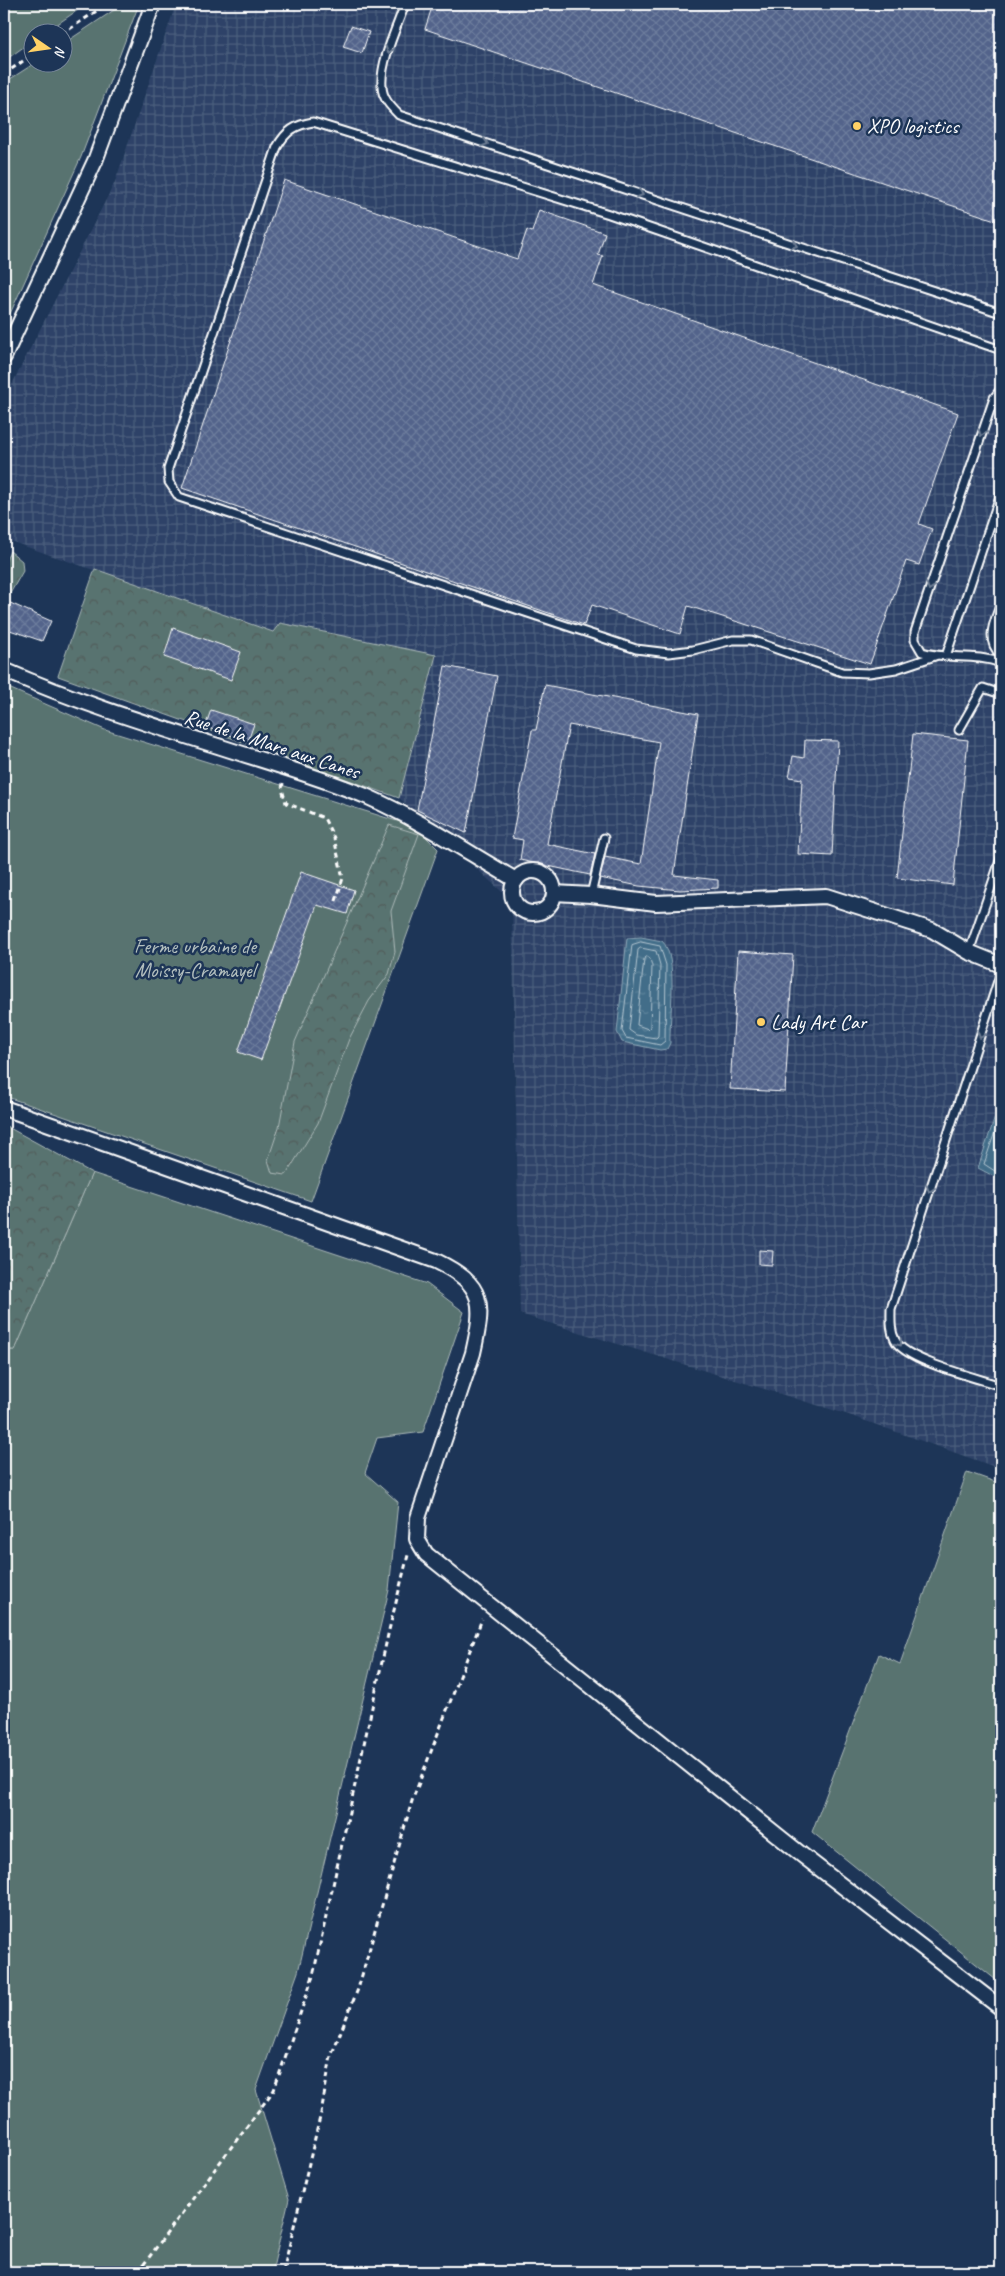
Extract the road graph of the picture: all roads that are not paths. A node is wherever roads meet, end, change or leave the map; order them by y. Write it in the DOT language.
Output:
graph roads {
  1 [pos="153,4"];
  2 [pos="405,4"];
  3 [pos="1001,313"];
  4 [pos="1001,350"];
  5 [pos="4,357"];
  6 [pos="1001,389"];
  7 [pos="1001,493"];
  8 [pos="1001,603"];
  9 [pos="1001,655"];
  10 [pos="935,656"];
  11 [pos="946,656"];
  12 [pos="1001,663"];
  13 [pos="4,670"];
  14 [pos="1001,694"];
  15 [pos="959,730"];
  16 [pos="604,838"];
  17 [pos="1001,858"];
  18 [pos="516,880"];
  19 [pos="554,893"];
  20 [pos="591,895"];
  21 [pos="969,952"];
  22 [pos="1001,965"];
  23 [pos="1001,972"];
  24 [pos="4,1108"];
  25 [pos="1001,1386"];
  26 [pos="1001,2008"];
  1 -- 5 [label="street"];
  2 -- 3 [label="lane, one-way"];
  4 -- 10 [label="lane"];
  6 -- 10 [label="lane, one-way"];
  7 -- 11 [label="lane"];
  8 -- 9 [label="lane"];
  10 -- 11 [label="lane"];
  11 -- 12 [label="lane"];
  13 -- 18 [label="street, Rue de la Mare aux Canes"];
  14 -- 15 [label="lane"];
  16 -- 20 [label="lane"];
  17 -- 21 [label="lane"];
  18 -- 19 [label="street"];
  18 -- 19 [label="street"];
  19 -- 20 [label="street"];
  20 -- 21 [label="street"];
  21 -- 22 [label="street"];
  23 -- 25 [label="lane, one-way"];
  24 -- 26 [label="street"];
}
